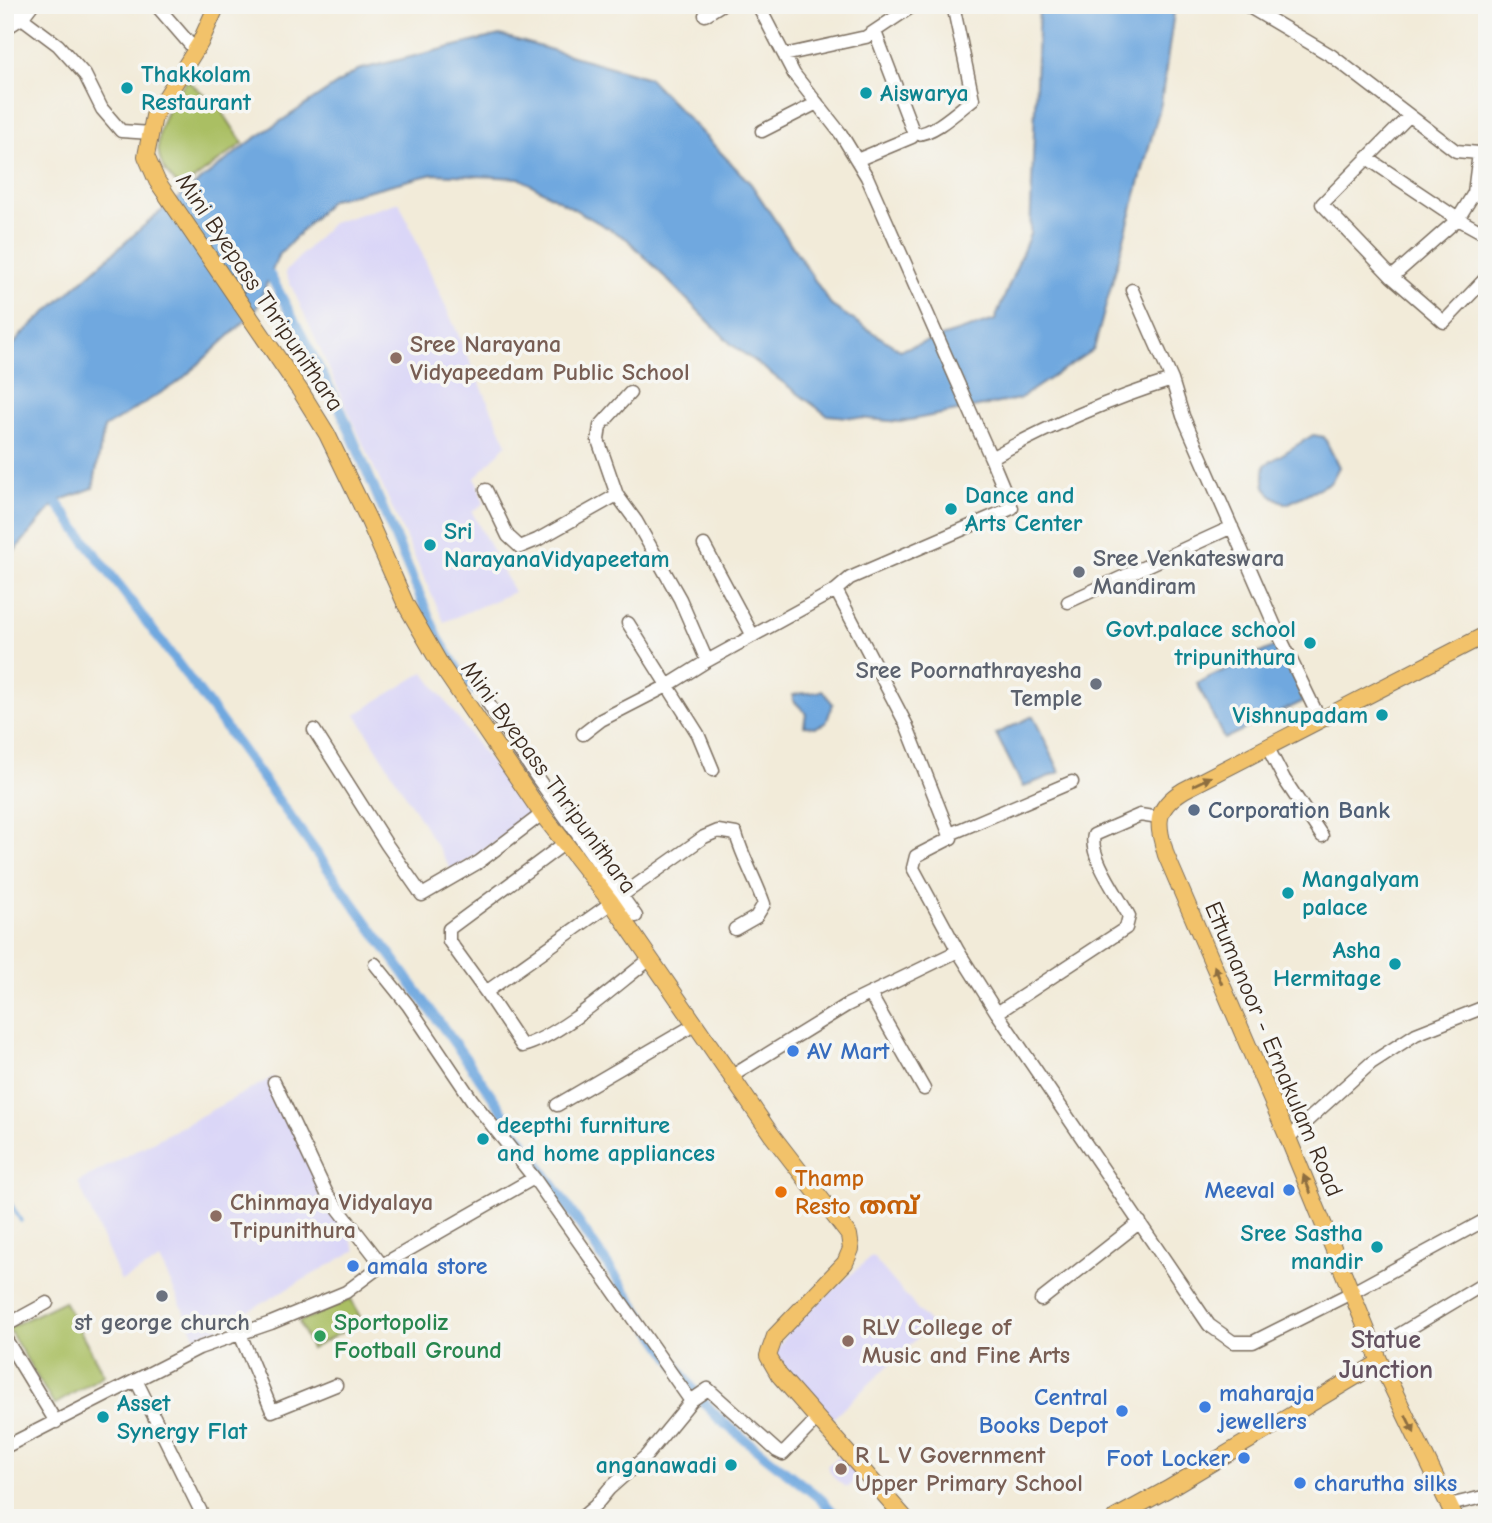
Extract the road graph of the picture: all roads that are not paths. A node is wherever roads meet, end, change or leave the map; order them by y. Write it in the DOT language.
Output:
graph roads {
  1 [pos="10,5"];
  2 [pos="32,5"];
  3 [pos="156,5"];
  4 [pos="217,5"];
  5 [pos="721,5"];
  6 [pos="758,5"];
  7 [pos="914,5"];
  8 [pos="953,5"];
  9 [pos="1246,5"];
  10 [pos="1480,5"];
  11 [pos="1262,9"];
  12 [pos="1487,13"];
  13 [pos="705,15"];
  14 [pos="22,18"];
  15 [pos="5,29"];
  16 [pos="875,32"];
  17 [pos="195,50"];
  18 [pos="784,55"];
  19 [pos="817,103"];
  20 [pos="1409,116"];
  21 [pos="762,131"];
  22 [pos="151,133"];
  23 [pos="914,134"];
  24 [pos="1483,152"];
  25 [pos="1367,158"];
  26 [pos="857,160"];
  27 [pos="1458,219"];
  28 [pos="1487,235"];
  29 [pos="1487,276"];
  30 [pos="1392,277"];
  31 [pos="1132,290"];
  32 [pos="1172,380"];
  33 [pos="630,393"];
  34 [pos="991,458"];
  35 [pos="486,489"];
  36 [pos="617,495"];
  37 [pos="1232,527"];
  38 [pos="704,545"];
  39 [pos="836,590"];
  40 [pos="1068,602"];
  41 [pos="628,623"];
  42 [pos="1487,634"];
  43 [pos="753,636"];
  44 [pos="707,661"];
  45 [pos="667,686"];
  46 [pos="488,703"];
  47 [pos="1320,720"];
  48 [pos="314,730"];
  49 [pos="583,734"];
  50 [pos="1268,748"];
  51 [pos="713,771"];
  52 [pos="1072,782"];
  53 [pos="542,814"];
  54 [pos="1159,818"];
  55 [pos="950,834"];
  56 [pos="565,835"];
  57 [pos="1322,836"];
  58 [pos="616,899"];
  59 [pos="636,916"];
  60 [pos="735,929"];
  61 [pos="958,951"];
  62 [pos="649,960"];
  63 [pos="375,964"];
  64 [pos="486,992"];
  65 [pos="870,994"];
  66 [pos="1487,1006"];
  67 [pos="998,1013"];
  68 [pos="696,1024"];
  69 [pos="732,1076"];
  70 [pos="274,1082"];
  71 [pos="924,1089"];
  72 [pos="557,1105"];
  73 [pos="1288,1138"];
  74 [pos="534,1178"];
  75 [pos="1487,1219"];
  76 [pos="1140,1222"];
  77 [pos="382,1265"];
  78 [pos="1487,1282"];
  79 [pos="1351,1293"];
  80 [pos="1041,1300"];
  81 [pos="47,1303"];
  82 [pos="5,1326"];
  83 [pos="240,1334"];
  84 [pos="5,1338"];
  85 [pos="1377,1356"];
  86 [pos="136,1380"];
  87 [pos="336,1385"];
  88 [pos="696,1398"];
  89 [pos="817,1419"];
  90 [pos="56,1422"];
  91 [pos="7,1443"];
  92 [pos="1487,1496"];
  93 [pos="1452,1511"];
  94 [pos="204,1518"];
  95 [pos="582,1518"];
  96 [pos="905,1518"];
  97 [pos="1115,1518"];
  1 -- 14 [label="street"];
  2 -- 14 [label="street"];
  3 -- 17 [label="street"];
  4 -- 17 [label="main road, Mini Byepass Thripunithara"];
  5 -- 13 [label="street"];
  6 -- 18 [label="street"];
  7 -- 16 [label="street"];
  8 -- 23 [label="street"];
  9 -- 11 [label="street"];
  10 -- 12 [label="street"];
  11 -- 20 [label="street"];
  14 -- 15 [label="street"];
  14 -- 22 [label="street"];
  16 -- 18 [label="street"];
  16 -- 23 [label="street"];
  17 -- 22 [label="main road, Mini Byepass Thripunithara"];
  18 -- 19 [label="street"];
  19 -- 21 [label="street"];
  19 -- 26 [label="street"];
  20 -- 24 [label="street"];
  20 -- 25 [label="street"];
  22 -- 53 [label="main road, Mini Byepass Thripunithara"];
  23 -- 26 [label="street"];
  24 -- 27 [label="street"];
  25 -- 27 [label="street"];
  25 -- 30 [label="street"];
  26 -- 34 [label="street"];
  27 -- 28 [label="street"];
  27 -- 30 [label="street"];
  29 -- 30 [label="street"];
  31 -- 32 [label="street"];
  32 -- 34 [label="street"];
  32 -- 37 [label="street"];
  33 -- 36 [label="street"];
  34 -- 39 [label="street"];
  35 -- 36 [label="street"];
  36 -- 44 [label="street"];
  37 -- 40 [label="street"];
  37 -- 47 [label="street"];
  38 -- 43 [label="street"];
  39 -- 43 [label="street"];
  39 -- 55 [label="street"];
  41 -- 45 [label="street"];
  42 -- 47 [label="main road"];
  43 -- 44 [label="street"];
  44 -- 45 [label="street"];
  45 -- 49 [label="street"];
  45 -- 51 [label="street"];
  46 -- 56 [label="street"];
  47 -- 50 [label="main road"];
  48 -- 53 [label="street"];
  54 -- 50 [label="main road, one-way"];
  50 -- 57 [label="street"];
  52 -- 55 [label="street"];
  53 -- 56 [label="main road, Mini Byepass Thripunithara"];
  54 -- 67 [label="street"];
  73 -- 54 [label="main road, Ettumanoor - Ernakulam Road, one-way"];
  55 -- 61 [label="street"];
  56 -- 58 [label="main road, Mini Byepass Thripunithara"];
  56 -- 64 [label="street"];
  58 -- 59 [label="street"];
  58 -- 60 [label="street"];
  58 -- 62 [label="main road, Mini Byepass Thripunithara"];
  58 -- 64 [label="street"];
  61 -- 65 [label="street"];
  61 -- 67 [label="street"];
  62 -- 64 [label="street"];
  62 -- 68 [label="main road, Mini Byepass Thripunithara"];
  63 -- 74 [label="street"];
  65 -- 69 [label="street"];
  65 -- 71 [label="street"];
  66 -- 73 [label="street"];
  67 -- 76 [label="street"];
  68 -- 69 [label="main road, Mini Byepass Thripunithara"];
  68 -- 72 [label="street"];
  69 -- 89 [label="main road, Mini Byepass Thripunithara"];
  70 -- 77 [label="street"];
  79 -- 73 [label="main road, Ettumanoor - Ernakulam Road, one-way"];
  74 -- 77 [label="street"];
  74 -- 88 [label="street"];
  75 -- 79 [label="street"];
  76 -- 79 [label="street"];
  76 -- 80 [label="street"];
  77 -- 83 [label="street"];
  78 -- 85 [label="street"];
  79 -- 85 [label="main road, Ettumanoor - Ernakulam Road"];
  81 -- 82 [label="street"];
  83 -- 86 [label="street"];
  83 -- 87 [label="street"];
  84 -- 90 [label="street"];
  85 -- 93 [label="main road, Ettumanoor - Ernakulam Road, one-way"];
  85 -- 97 [label="main road"];
  86 -- 90 [label="street"];
  86 -- 94 [label="street"];
  88 -- 89 [label="street"];
  88 -- 95 [label="street"];
  89 -- 96 [label="main road, Mini Byepass Thripunithara"];
  90 -- 91 [label="street"];
  92 -- 93 [label="street"];
}
